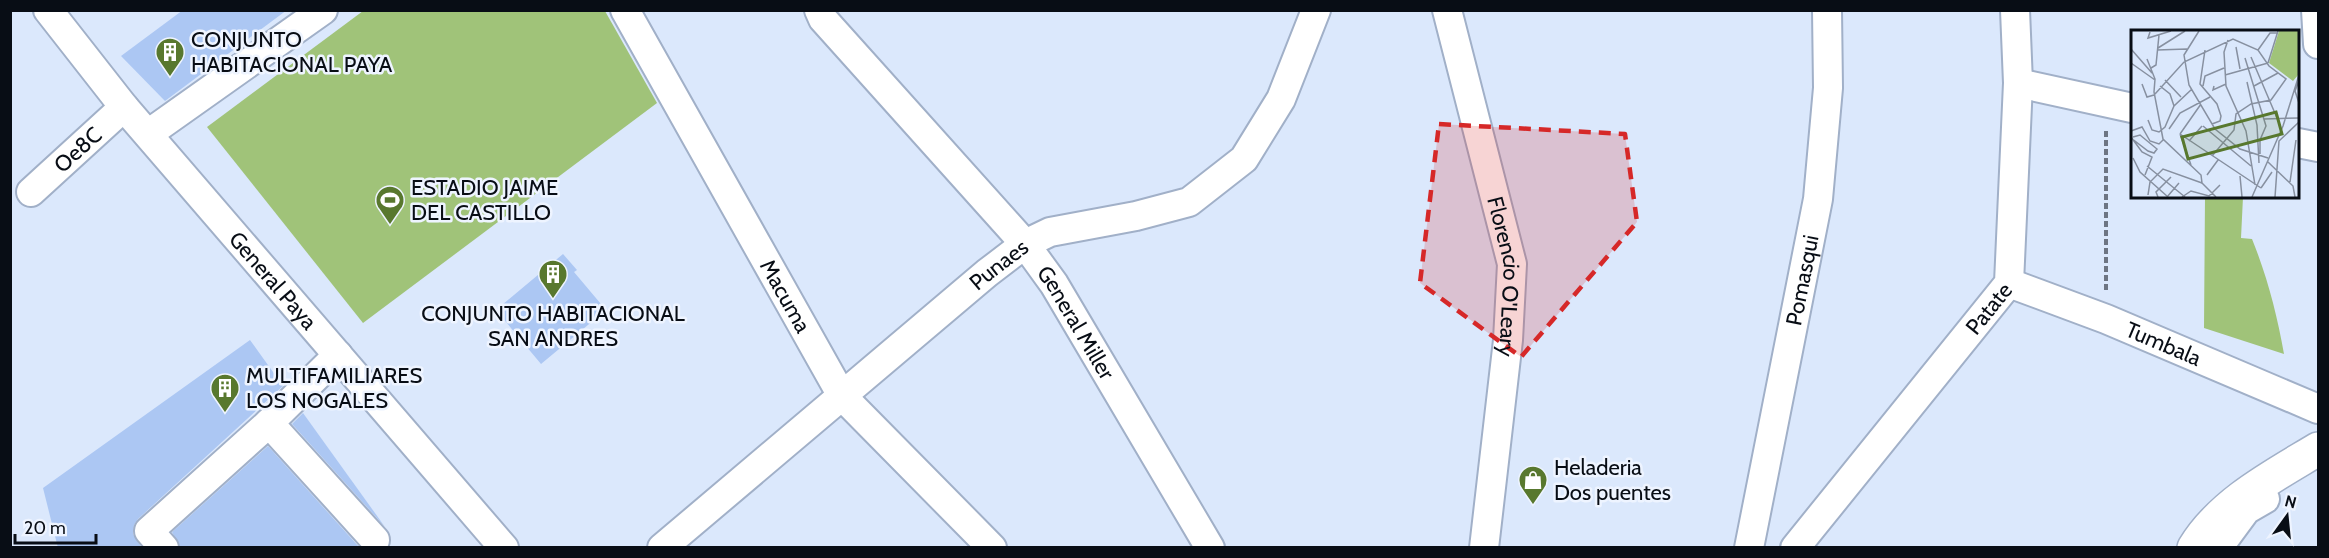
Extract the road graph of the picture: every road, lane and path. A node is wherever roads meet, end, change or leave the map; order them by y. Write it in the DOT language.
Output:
graph roads {
  1 [pos="48,10"];
  2 [pos="323,10"];
  3 [pos="625,10"];
  4 [pos="819,10"];
  5 [pos="1316,10"];
  6 [pos="1447,10"];
  7 [pos="1827,10"];
  8 [pos="2015,10"];
  9 [pos="2316,10"];
  10 [pos="2319,44"];
  11 [pos="2018,83"];
  12 [pos="2119,105"];
  13 [pos="124,107"];
  14 [pos="148,134"];
  15 [pos="2299,143"];
  16 [pos="2319,147"];
  17 [pos="31,192"];
  18 [pos="1025,244"];
  19 [pos="2009,283"];
  20 [pos="2106,319"];
  21 [pos="338,355"];
  22 [pos="842,396"];
  23 [pos="2319,409"];
  24 [pos="269,423"];
  25 [pos="2319,449"];
  26 [pos="2319,467"];
  27 [pos="375,540"];
  28 [pos="164,548"];
  29 [pos="504,548"];
  30 [pos="662,548"];
  31 [pos="992,548"];
  32 [pos="1210,548"];
  33 [pos="1484,548"];
  34 [pos="1749,548"];
  35 [pos="1795,548"];
  36 [pos="2194,548"];
  37 [pos="2218,548"];
  1 -- 13 [label="street, General Paya"];
  2 -- 14 [label="street"];
  3 -- 22 [label="street, Macuma"];
  4 -- 18 [label="street, General Miller"];
  5 -- 18 [label="street, Punaes"];
  6 -- 33 [label="street, Florencio O'Leary"];
  7 -- 34 [label="street, Pomasqui"];
  8 -- 11 [label="street, Patate"];
  9 -- 10 [label="street"];
  11 -- 12 [label="street"];
  11 -- 19 [label="street, Patate"];
  12 -- 20 [label="path"];
  13 -- 14 [label="street, General Paya"];
  13 -- 17 [label="street, Oe8C"];
  14 -- 21 [label="street, General Paya"];
  15 -- 16 [label="street"];
  18 -- 22 [label="street, Punaes"];
  18 -- 32 [label="street, General Miller"];
  19 -- 20 [label="street, Tumbala"];
  19 -- 35 [label="street, Patate"];
  20 -- 23 [label="street, Tumbala"];
  21 -- 24 [label="street"];
  21 -- 29 [label="street, General Paya"];
  22 -- 30 [label="street, Punaes"];
  22 -- 31 [label="street, Macuma"];
  24 -- 27 [label="street"];
  24 -- 28 [label="street"];
  25 -- 36 [label="main road"];
  26 -- 37 [label="street"];
}
